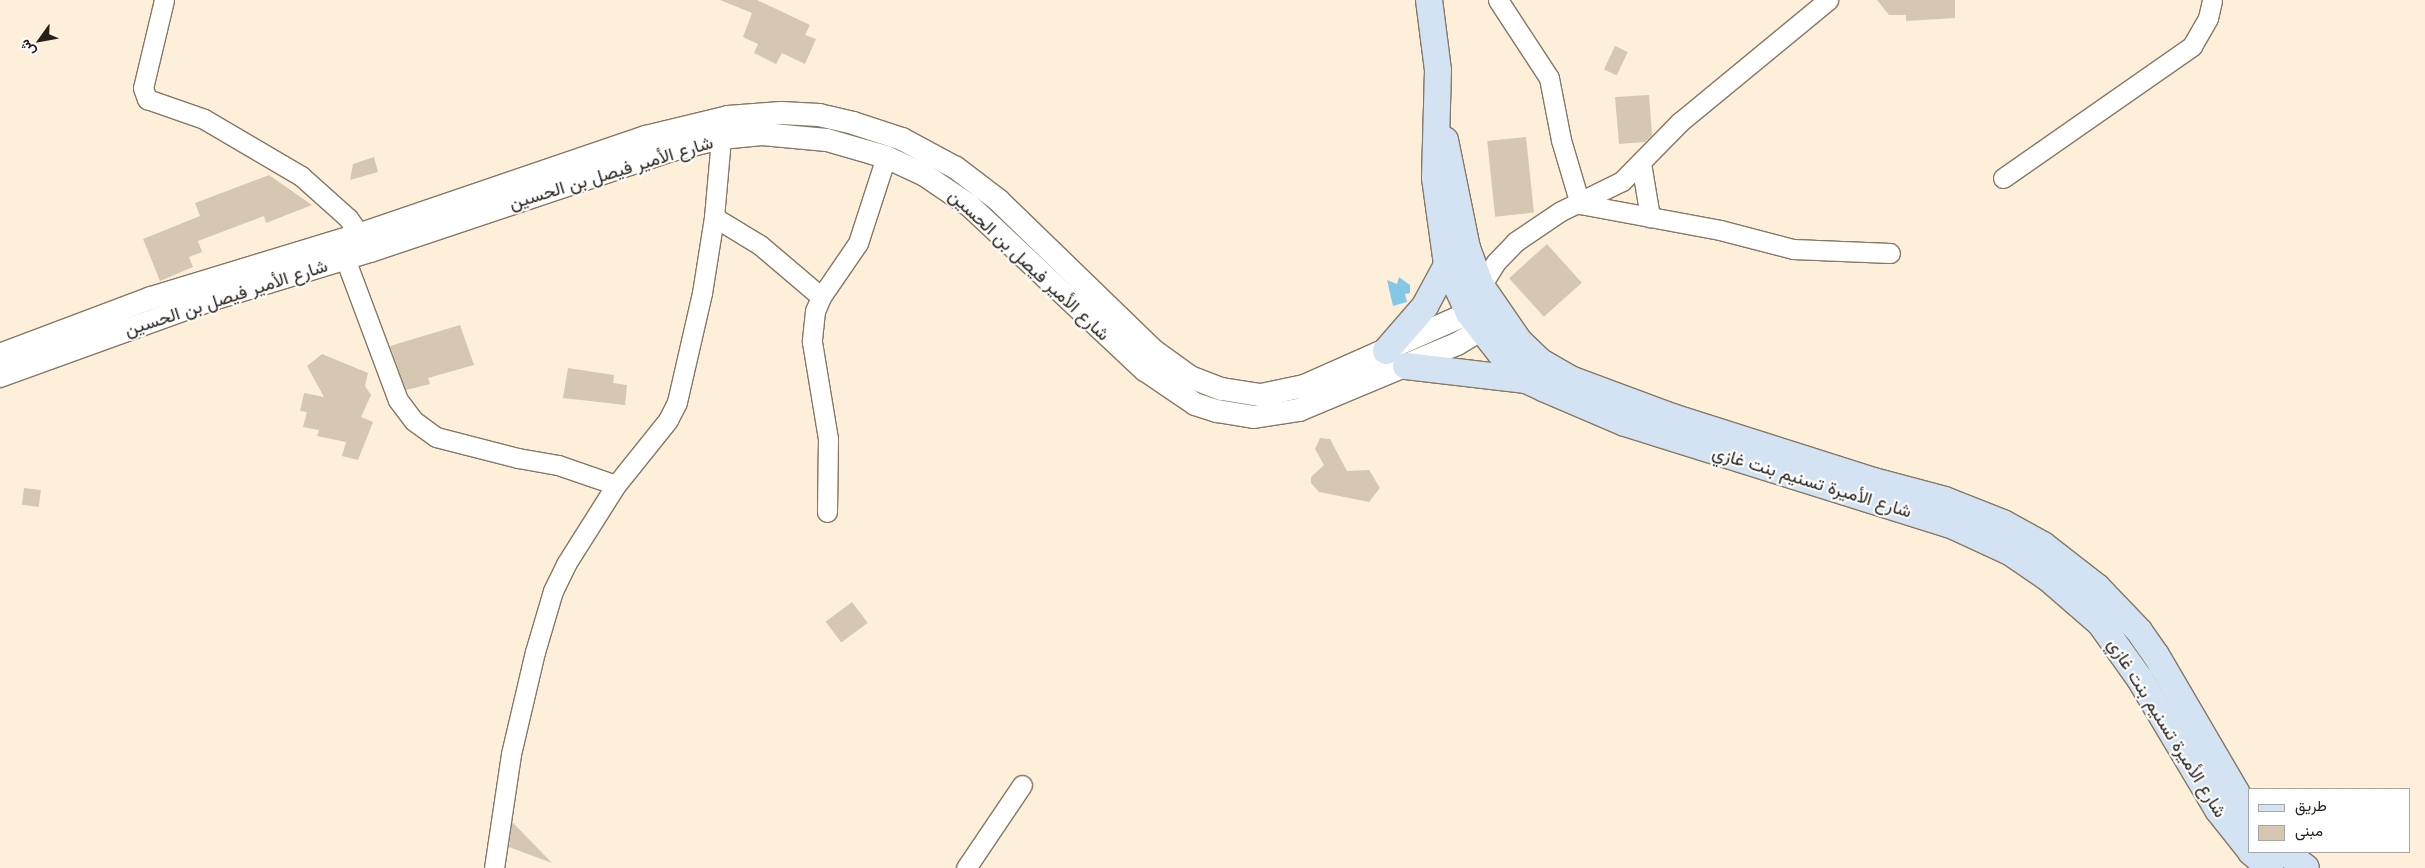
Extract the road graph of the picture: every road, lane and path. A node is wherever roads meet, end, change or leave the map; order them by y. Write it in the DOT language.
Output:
graph roads {
  1 [pos="164,0"];
  2 [pos="1429,0"];
  3 [pos="1498,0"];
  4 [pos="1828,0"];
  5 [pos="2212,0"];
  6 [pos="1439,114"];
  7 [pos="721,138"];
  8 [pos="886,157"];
  9 [pos="1641,163"];
  10 [pos="2002,178"];
  11 [pos="1580,204"];
  12 [pos="714,217"];
  13 [pos="1650,217"];
  14 [pos="366,243"];
  15 [pos="341,250"];
  16 [pos="1890,252"];
  17 [pos="1447,265"];
  18 [pos="1480,286"];
  19 [pos="821,297"];
  20 [pos="1485,320"];
  21 [pos="0,355"];
  22 [pos="1396,359"];
  23 [pos="0,376"];
  24 [pos="1526,380"];
  25 [pos="616,485"];
  26 [pos="827,512"];
  27 [pos="1022,785"];
  28 [pos="2248,812"];
  29 [pos="2248,848"];
  30 [pos="2252,853"];
  31 [pos="2286,853"];
  32 [pos="494,868"];
  33 [pos="966,868"];
  34 [pos="2270,868"];
  35 [pos="2306,868"];
  1 -- 14 [label="street"];
  2 -- 6 [label="main road, شارع الأميرة تسنيم بنت غازي"];
  3 -- 11 [label="street"];
  4 -- 9 [label="street"];
  5 -- 10 [label="street"];
  6 -- 17 [label="main road, شارع الأميرة تسنيم بنت غازي"];
  6 -- 18 [label="main road, شارع الأميرة تسنيم بنت غازي"];
  7 -- 8 [label="street, شارع الأمير فيصل بن الحسين"];
  7 -- 12 [label="street"];
  7 -- 14 [label="street, شارع الأمير فيصل بن الحسين"];
  8 -- 19 [label="street"];
  8 -- 22 [label="street, شارع الأمير فيصل بن الحسين"];
  9 -- 11 [label="street"];
  9 -- 13 [label="street"];
  11 -- 13 [label="street"];
  11 -- 18 [label="street"];
  12 -- 19 [label="street"];
  12 -- 25 [label="street"];
  13 -- 16 [label="street"];
  14 -- 15 [label="street, شارع الأمير فيصل بن الحسين"];
  14 -- 22 [label="street, شارع الأمير فيصل بن الحسين"];
  15 -- 21 [label="street, شارع الأمير فيصل بن الحسين"];
  15 -- 23 [label="street, شارع الأمير فيصل بن الحسين"];
  15 -- 25 [label="street"];
  17 -- 20 [label="main road, شارع الأميرة تسنيم بنت غازي"];
  17 -- 22 [label="main road"];
  18 -- 20 [label="main road, شارع الأميرة تسنيم بنت غازي"];
  19 -- 26 [label="street"];
  20 -- 22 [label="street, شارع الأمير فيصل بن الحسين"];
  20 -- 24 [label="main road, شارع الأميرة تسنيم بنت غازي"];
  20 -- 28 [label="main road, شارع الأميرة تسنيم بنت غازي"];
  22 -- 24 [label="main road"];
  24 -- 29 [label="main road, شارع الأميرة تسنيم بنت غازي"];
  25 -- 32 [label="street"];
  27 -- 33 [label="street"];
  30 -- 34 [label="main road, شارع الأميرة تسنيم بنت غازي"];
  31 -- 35 [label="main road"];
}
